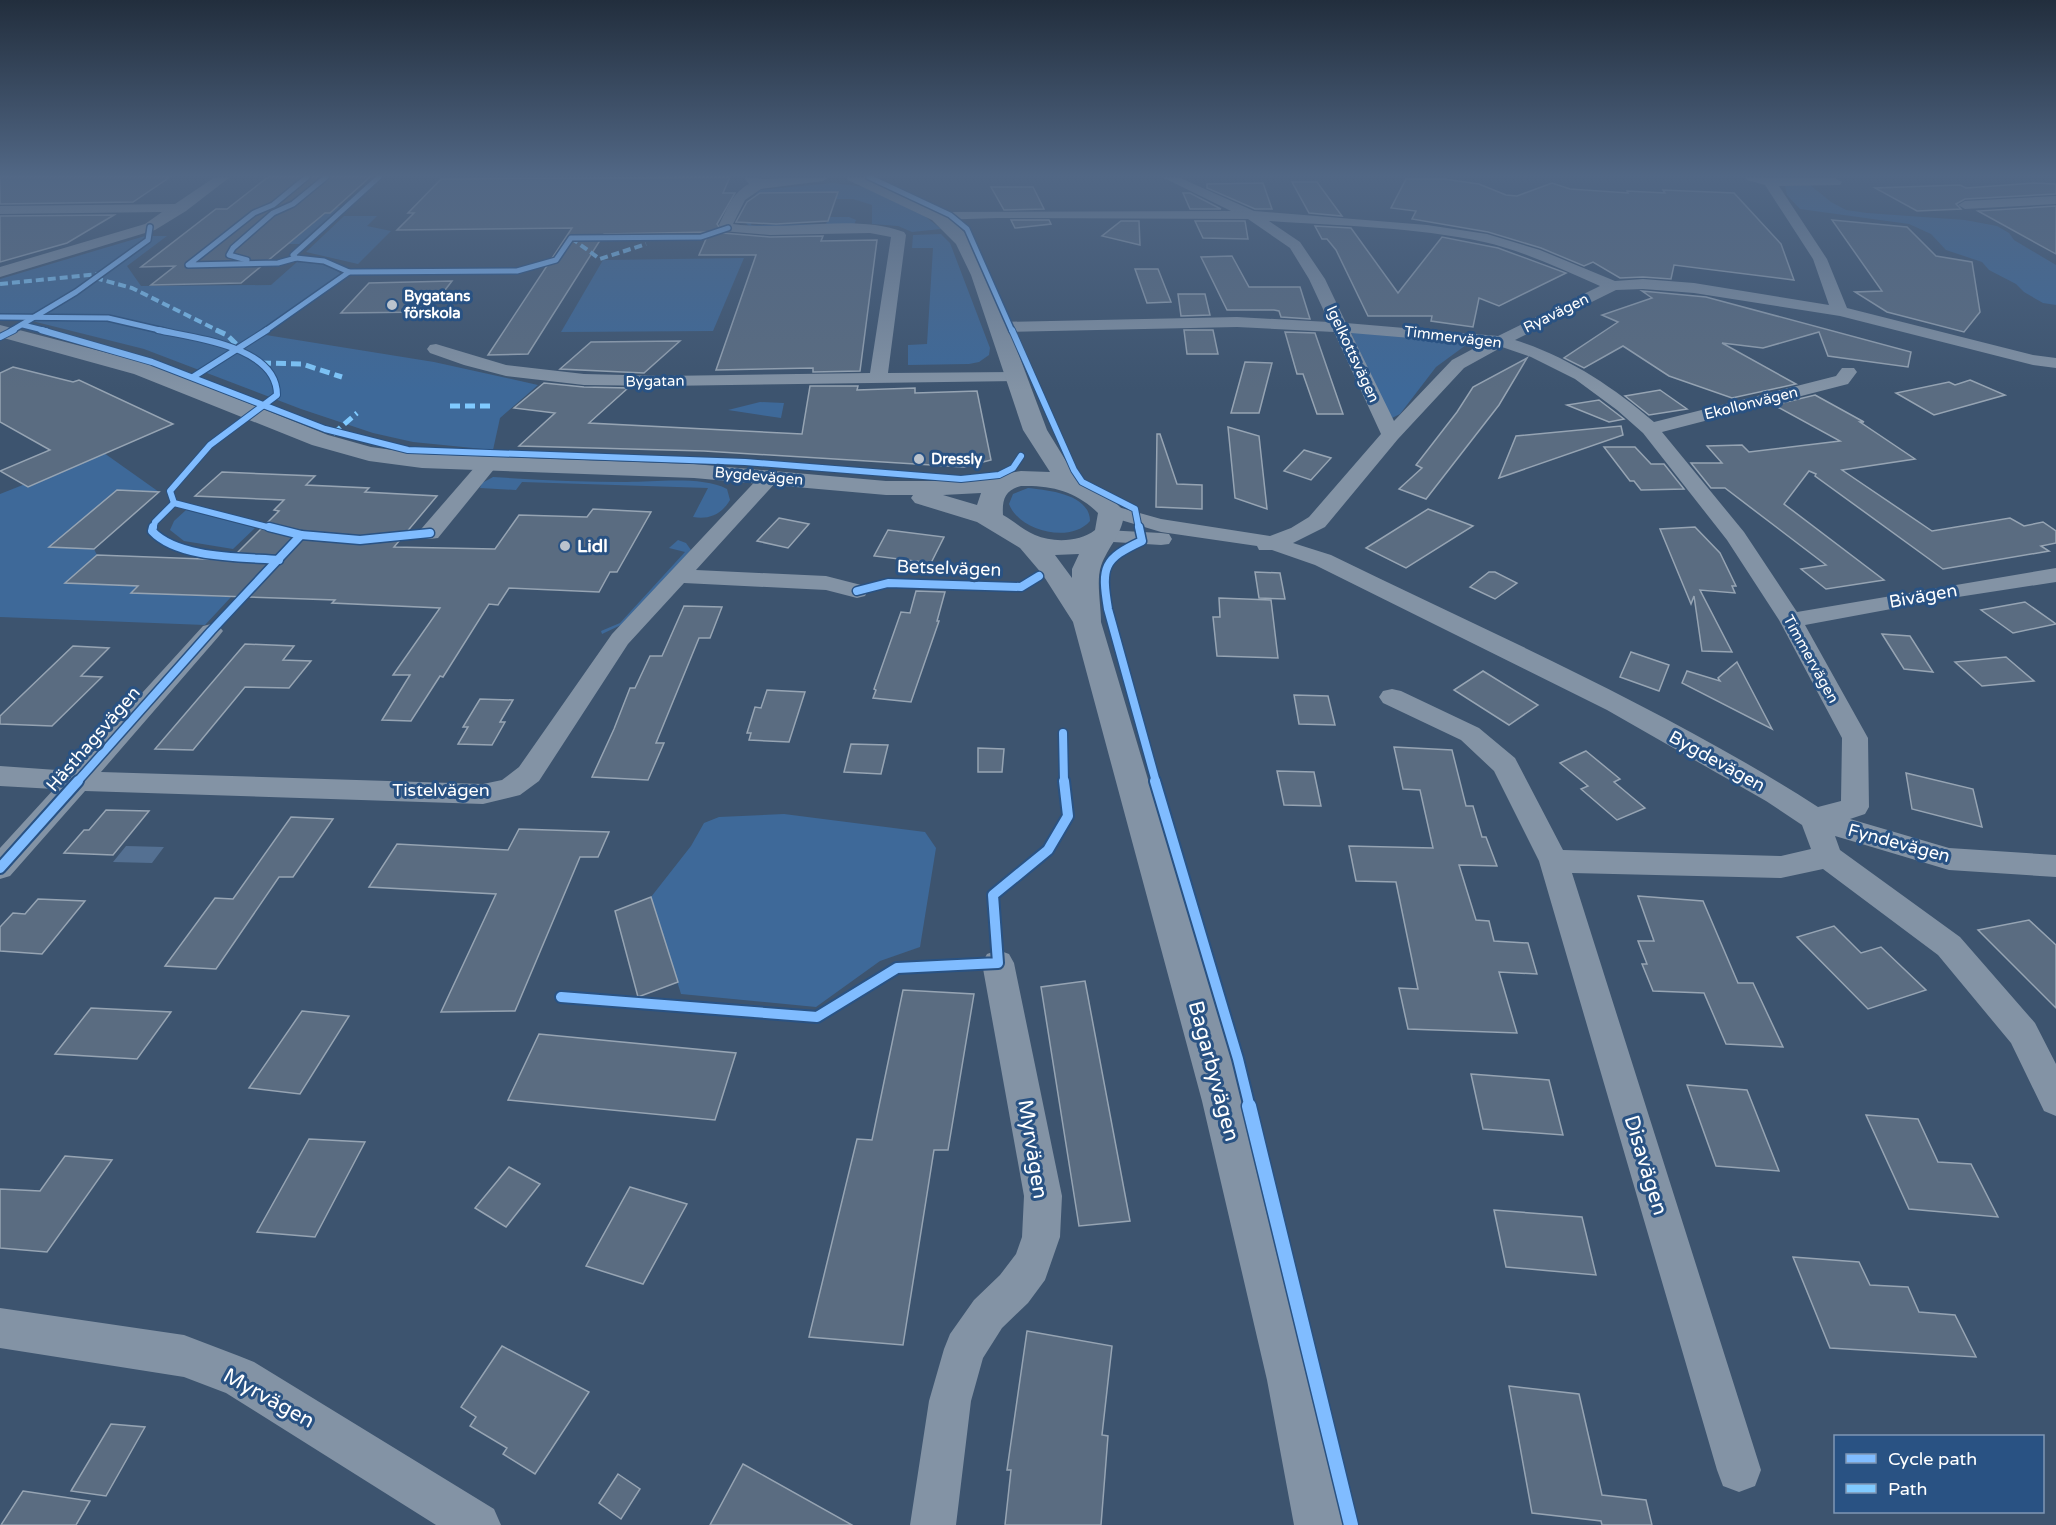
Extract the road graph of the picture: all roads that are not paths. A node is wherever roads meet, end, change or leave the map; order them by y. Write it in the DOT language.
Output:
graph roads {
  1 [pos="79,248"];
  2 [pos="897,248"];
  3 [pos="967,248"];
  4 [pos="1297,248"];
  5 [pos="1519,248"];
  6 [pos="1813,248"];
  7 [pos="0,272"];
  8 [pos="1613,286"];
  9 [pos="1840,311"];
  10 [pos="1340,326"];
  11 [pos="999,327"];
  12 [pos="0,331"];
  13 [pos="1500,341"];
  14 [pos="436,349"];
  15 [pos="2056,363"];
  16 [pos="1848,372"];
  17 [pos="1015,377"];
  18 [pos="878,378"];
  19 [pos="1650,429"];
  20 [pos="1035,430"];
  21 [pos="1391,435"];
  22 [pos="488,464"];
  23 [pos="770,477"];
  24 [pos="1011,480"];
  25 [pos="1067,483"];
  26 [pos="886,488"];
  27 [pos="990,518"];
  28 [pos="1105,530"];
  29 [pos="430,533"];
  30 [pos="1029,542"];
  31 [pos="1275,544"];
  32 [pos="2056,575"];
  33 [pos="679,576"];
  34 [pos="857,591"];
  35 [pos="1791,620"];
  36 [pos="1087,622"];
  37 [pos="211,631"];
  38 [pos="1392,697"];
  39 [pos="0,776"];
  40 [pos="78,781"];
  41 [pos="1814,819"];
  42 [pos="1828,857"];
  43 [pos="1554,861"];
  44 [pos="2056,866"];
  45 [pos="0,868"];
  46 [pos="998,963"];
  47 [pos="2056,1100"];
  48 [pos="0,1328"];
  49 [pos="1739,1470"];
  50 [pos="478,1525"];
  51 [pos="933,1525"];
  52 [pos="1322,1525"];
  1 -- 7 [label="street"];
  2 -- 18 [label="street"];
  3 -- 11 [label="street"];
  4 -- 10 [label="street, Igelkottsvägen"];
  5 -- 8 [label="street"];
  6 -- 9 [label="street"];
  8 -- 9 [label="street, Ryavägen"];
  8 -- 13 [label="street, Ryavägen"];
  9 -- 15 [label="street, Ryavägen"];
  10 -- 11 [label="street, Timmervägen"];
  10 -- 13 [label="street, Timmervägen"];
  10 -- 21 [label="street, Igelkottsvägen"];
  11 -- 17 [label="street"];
  12 -- 22 [label="street, Bygdevägen"];
  13 -- 19 [label="street, Timmervägen"];
  13 -- 21 [label="street, Ryavägen"];
  14 -- 18 [label="street, Bygatan"];
  16 -- 19 [label="street, Ekollonvägen"];
  17 -- 18 [label="street, Bygatan"];
  17 -- 20 [label="street"];
  19 -- 35 [label="street, Timmervägen"];
  20 -- 24 [label="street"];
  20 -- 25 [label="street"];
  21 -- 31 [label="street, Ryavägen"];
  22 -- 23 [label="street, Bygdevägen"];
  22 -- 29 [label="street"];
  23 -- 26 [label="street, Bygdevägen"];
  23 -- 33 [label="street, Tistelvägen"];
  24 -- 25 [label="street, Bygdevägen"];
  24 -- 26 [label="street, Bygdevägen"];
  24 -- 27 [label="street"];
  25 -- 28 [label="street, Bygdevägen"];
  26 -- 27 [label="street, Bygdevägen"];
  27 -- 30 [label="street, Bygdevägen"];
  28 -- 30 [label="street"];
  28 -- 31 [label="street, Bygdevägen"];
  28 -- 36 [label="street, Bagarbyvägen"];
  30 -- 36 [label="street, Bagarbyvägen"];
  31 -- 41 [label="street, Bygdevägen"];
  32 -- 35 [label="street, Bivägen"];
  33 -- 34 [label="street"];
  33 -- 40 [label="street, Tistelvägen"];
  35 -- 41 [label="street, Timmervägen"];
  36 -- 52 [label="street, Bagarbyvägen"];
  37 -- 40 [label="street, Hästhagsvägen"];
  38 -- 43 [label="street, Disavägen"];
  39 -- 40 [label="street, Tistelvägen"];
  40 -- 45 [label="street, Hästhagsvägen"];
  41 -- 42 [label="street"];
  41 -- 44 [label="street, Fyndevägen"];
  42 -- 43 [label="street"];
  42 -- 47 [label="street"];
  43 -- 49 [label="street, Disavägen"];
  46 -- 51 [label="street, Myrvägen"];
  48 -- 50 [label="street, Myrvägen"];
}
